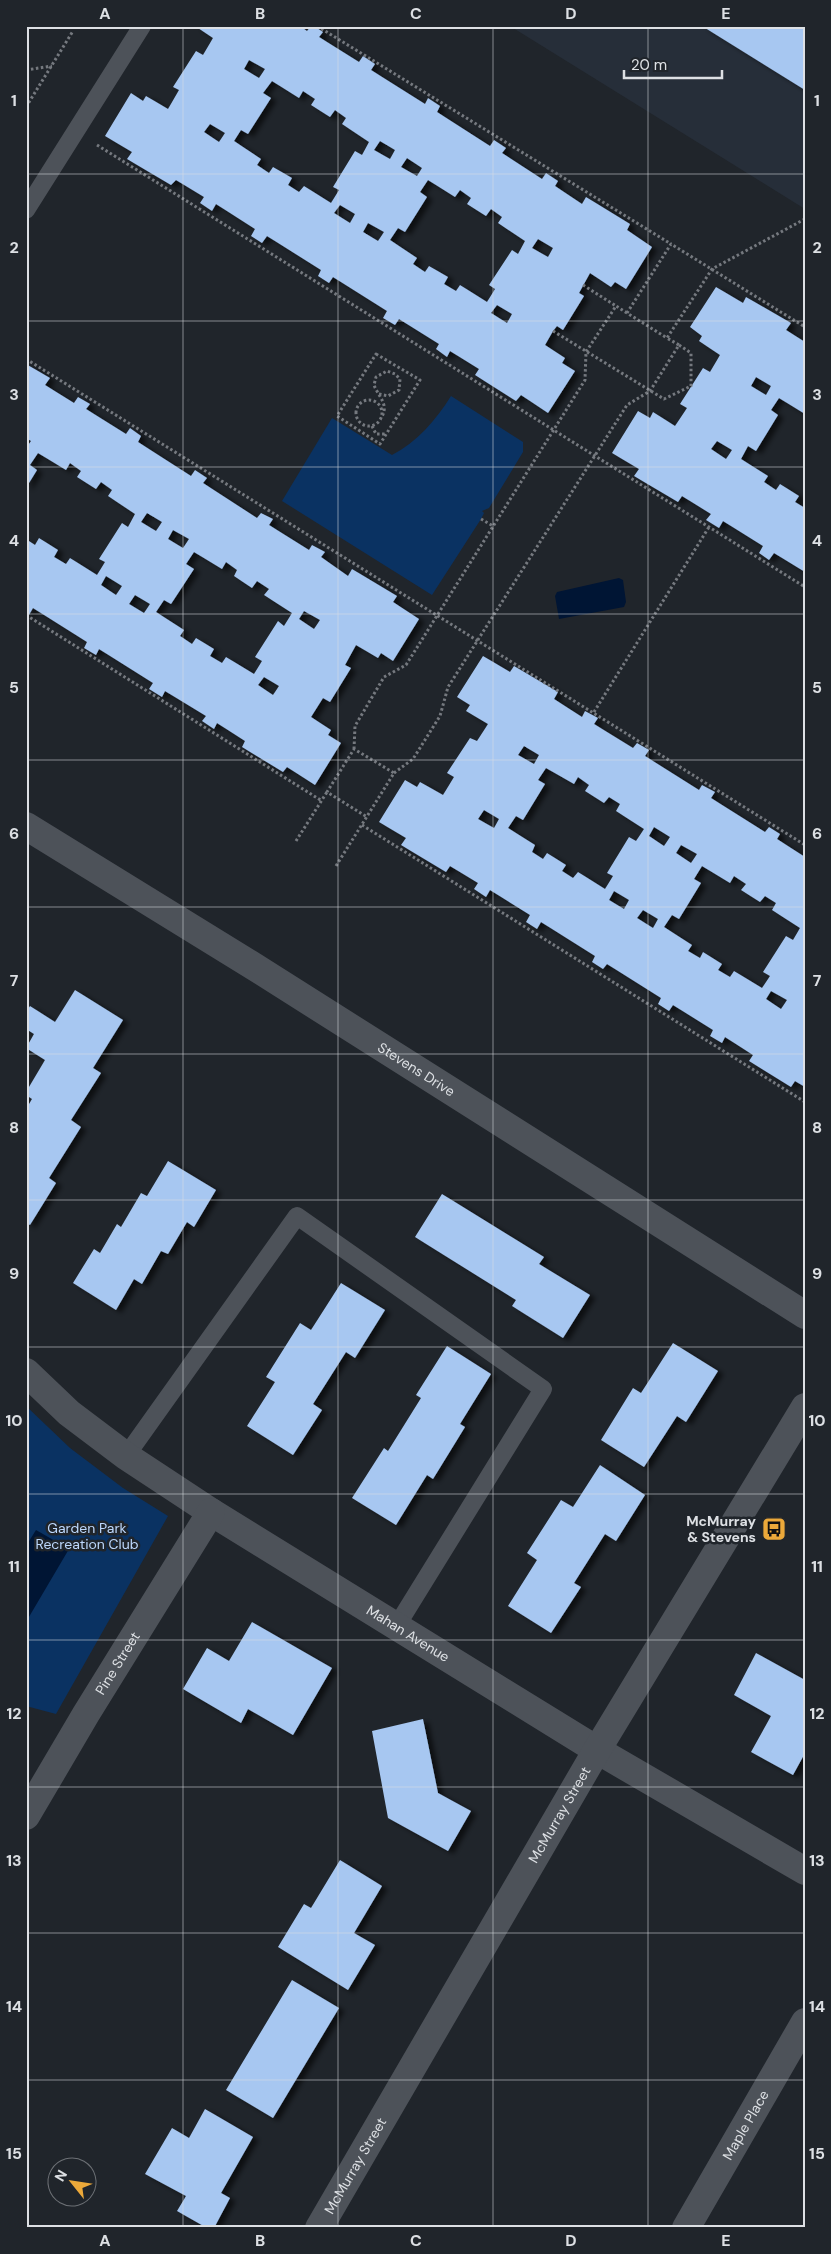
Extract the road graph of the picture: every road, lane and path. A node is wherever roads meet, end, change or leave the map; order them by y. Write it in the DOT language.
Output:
graph roads {
  1 [pos="142,26"];
  2 [pos="316,26"];
  3 [pos="73,31"];
  4 [pos="52,66"];
  5 [pos="26,70"];
  6 [pos="26,107"];
  7 [pos="89,140"];
  8 [pos="26,210"];
  9 [pos="805,219"];
  10 [pos="672,244"];
  11 [pos="712,269"];
  12 [pos="583,285"];
  13 [pos="616,306"];
  14 [pos="627,313"];
  15 [pos="805,327"];
  16 [pos="553,332"];
  17 [pos="668,338"];
  18 [pos="679,345"];
  19 [pos="586,352"];
  20 [pos="26,358"];
  21 [pos="399,367"];
  22 [pos="386,371"];
  23 [pos="650,391"];
  24 [pos="379,394"];
  25 [pos="381,418"];
  26 [pos="372,426"];
  27 [pos="554,430"];
  28 [pos="386,434"];
  29 [pos="595,456"];
  30 [pos="481,519"];
  31 [pos="493,526"];
  32 [pos="709,527"];
  33 [pos="805,587"];
  34 [pos="438,614"];
  35 [pos="26,615"];
  36 [pos="478,639"];
  37 [pos="594,712"];
  38 [pos="354,749"];
  39 [pos="394,773"];
  40 [pos="327,792"];
  41 [pos="322,801"];
  42 [pos="367,817"];
  43 [pos="26,826"];
  44 [pos="362,826"];
  45 [pos="296,841"];
  46 [pos="805,845"];
  47 [pos="336,866"];
  48 [pos="805,1102"];
  49 [pos="805,1315"];
  50 [pos="26,1372"];
  51 [pos="805,1407"];
  52 [pos="126,1456"];
  53 [pos="211,1512"];
  54 [pos="396,1627"];
  55 [pos="597,1750"];
  56 [pos="26,1816"];
  57 [pos="805,1871"];
  58 [pos="805,2022"];
  59 [pos="319,2228"];
  60 [pos="686,2228"];
  1 -- 8 [label="lane"];
  2 -- 10 [label="path"];
  3 -- 4 [label="path"];
  4 -- 5 [label="path"];
  4 -- 6 [label="path"];
  7 -- 27 [label="path"];
  9 -- 11 [label="path"];
  10 -- 11 [label="path"];
  10 -- 14 [label="path"];
  11 -- 15 [label="path"];
  11 -- 17 [label="path"];
  12 -- 13 [label="path"];
  13 -- 14 [label="path"];
  13 -- 19 [label="path"];
  14 -- 17 [label="path"];
  16 -- 19 [label="path"];
  17 -- 18 [label="path"];
  18 -- 23 [label="path"];
  18 -- 23 [label="path"];
  19 -- 23 [label="path"];
  19 -- 27 [label="path"];
  20 -- 34 [label="path"];
  21 -- 22 [label="path"];
  21 -- 28 [label="path"];
  21 -- 28 [label="path"];
  22 -- 24 [label="path"];
  22 -- 24 [label="path"];
  23 -- 29 [label="path"];
  24 -- 25 [label="path"];
  25 -- 26 [label="path"];
  25 -- 26 [label="path"];
  26 -- 28 [label="path"];
  27 -- 29 [label="path"];
  27 -- 31 [label="path"];
  29 -- 32 [label="path"];
  29 -- 36 [label="path"];
  30 -- 31 [label="path"];
  31 -- 34 [label="path"];
  32 -- 33 [label="path"];
  32 -- 37 [label="path"];
  34 -- 36 [label="path"];
  34 -- 38 [label="path"];
  35 -- 41 [label="path"];
  36 -- 37 [label="path"];
  36 -- 39 [label="path"];
  37 -- 46 [label="path"];
  38 -- 39 [label="path"];
  38 -- 40 [label="path"];
  39 -- 42 [label="path"];
  40 -- 41 [label="path"];
  40 -- 42 [label="path"];
  41 -- 45 [label="path"];
  42 -- 44 [label="path"];
  43 -- 49 [label="street, Stevens Drive"];
  44 -- 47 [label="path"];
  44 -- 48 [label="path"];
  50 -- 52 [label="street, Mahan Avenue"];
  51 -- 55 [label="street, McMurray Street"];
  52 -- 53 [label="street, Mahan Avenue"];
  52 -- 54 [label="lane"];
  53 -- 54 [label="street, Mahan Avenue"];
  53 -- 56 [label="street, Pine Street"];
  54 -- 55 [label="street, Mahan Avenue"];
  55 -- 57 [label="street, Mahan Avenue"];
  55 -- 59 [label="street, McMurray Street"];
  58 -- 60 [label="street, Maple Place"];
}
